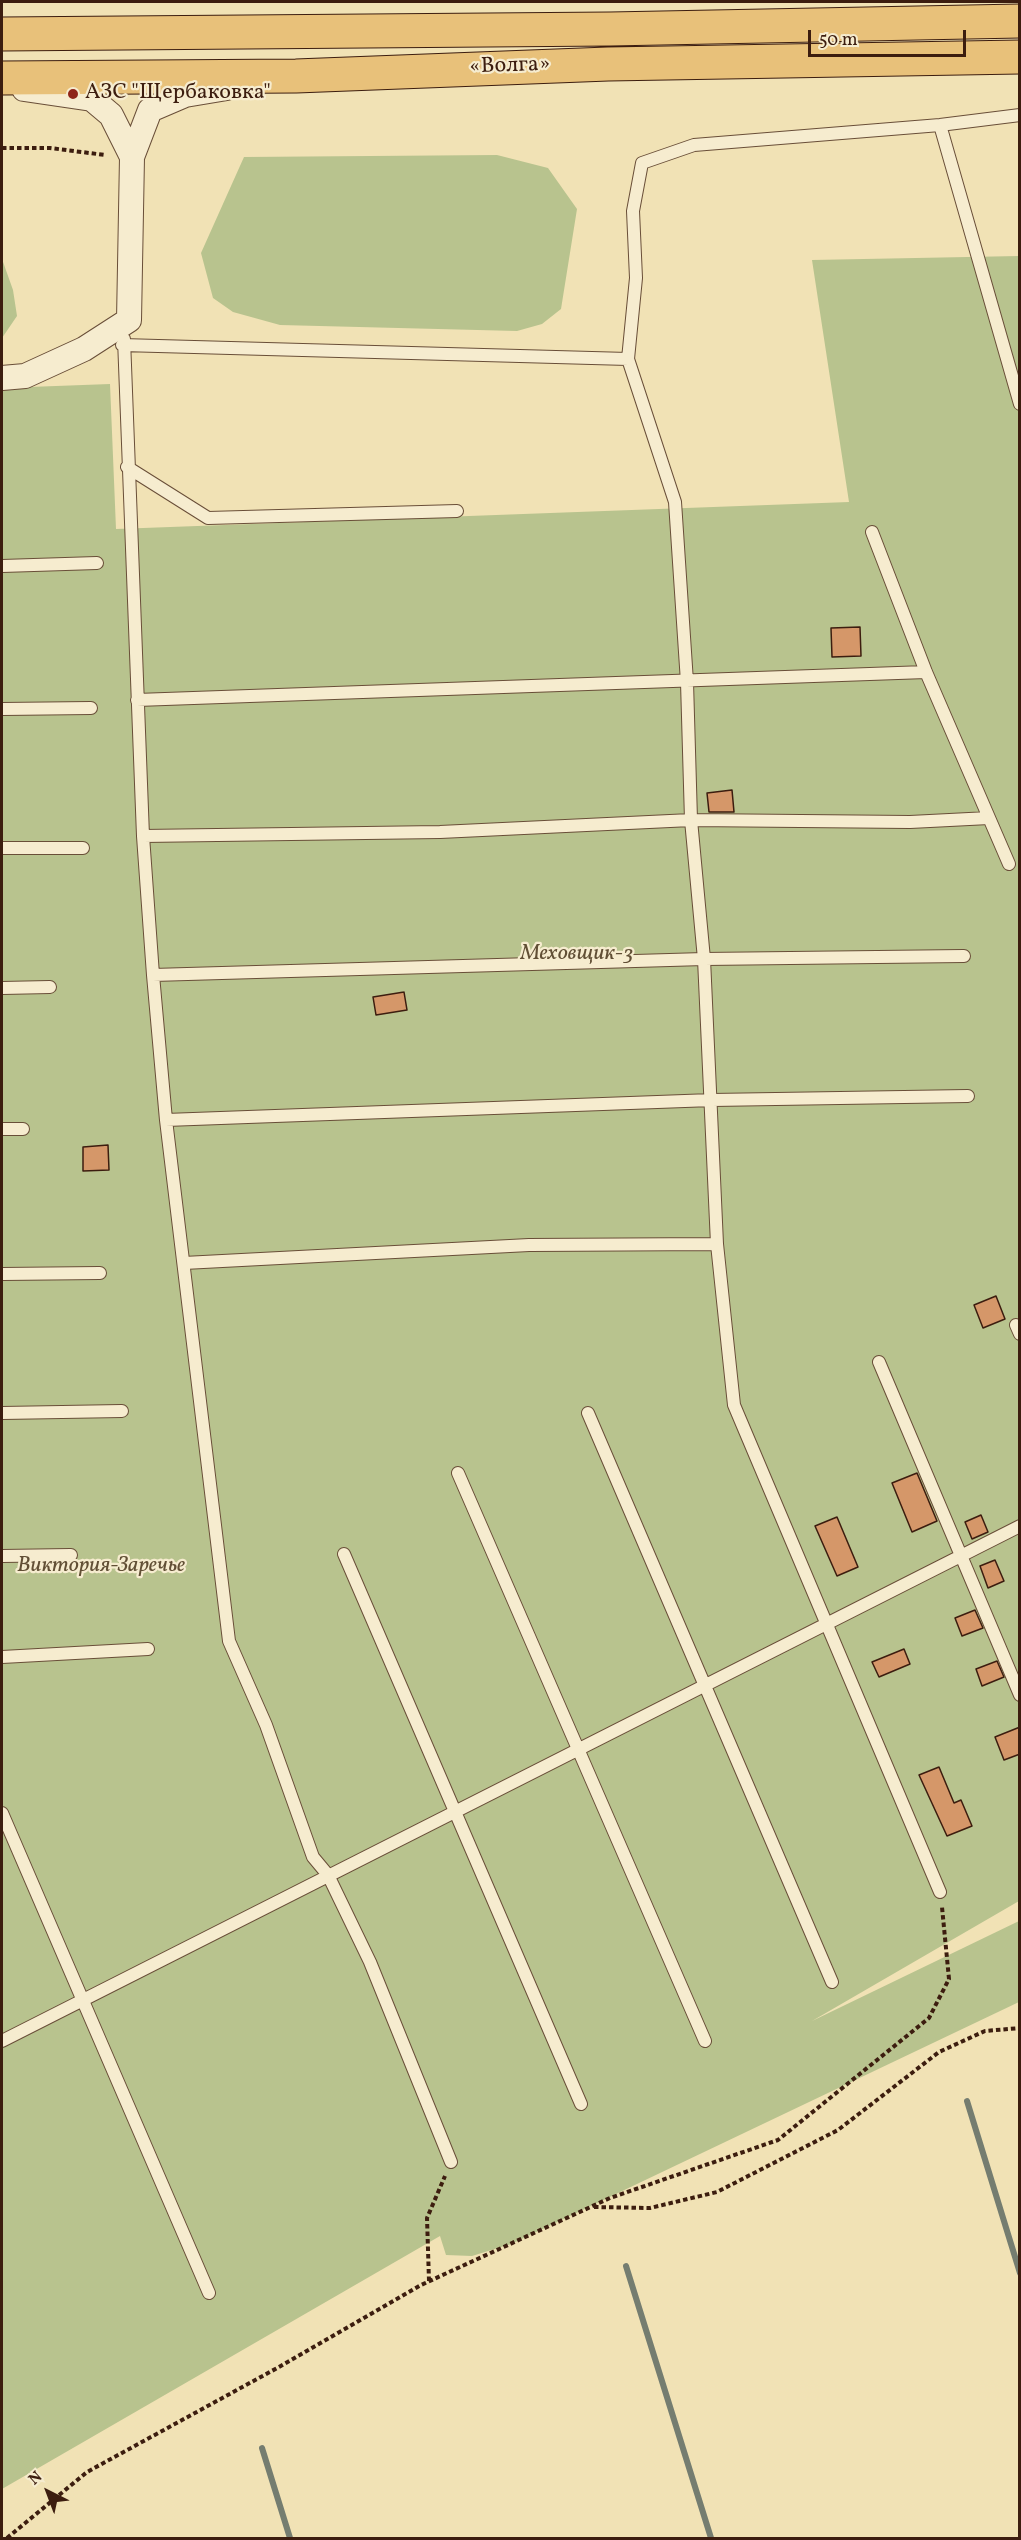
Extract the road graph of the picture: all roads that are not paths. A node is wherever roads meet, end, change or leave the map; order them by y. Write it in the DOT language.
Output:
graph roads {
  1 [pos="1020,21"];
  2 [pos="2,34"];
  3 [pos="1020,57"];
  4 [pos="296,76"];
  5 [pos="2,78"];
  6 [pos="2,85"];
  7 [pos="1020,115"];
  8 [pos="940,126"];
  9 [pos="132,158"];
  10 [pos="129,320"];
  11 [pos="122,345"];
  12 [pos="628,359"];
  13 [pos="2,378"];
  14 [pos="1020,404"];
  15 [pos="127,467"];
  16 [pos="458,511"];
  17 [pos="872,532"];
  18 [pos="97,563"];
  19 [pos="2,566"];
  20 [pos="926,672"];
  21 [pos="687,682"];
  22 [pos="137,699"];
  23 [pos="91,708"];
  24 [pos="2,709"];
  25 [pos="989,818"];
  26 [pos="691,820"];
  27 [pos="143,836"];
  28 [pos="2,848"];
  29 [pos="83,848"];
  30 [pos="1009,864"];
  31 [pos="964,956"];
  32 [pos="704,959"];
  33 [pos="153,975"];
  34 [pos="50,987"];
  35 [pos="2,988"];
  36 [pos="968,1096"];
  37 [pos="712,1100"];
  38 [pos="166,1120"];
  39 [pos="2,1129"];
  40 [pos="23,1129"];
  41 [pos="717,1244"];
  42 [pos="184,1263"];
  43 [pos="100,1273"];
  44 [pos="2,1274"];
  45 [pos="879,1362"];
  46 [pos="122,1411"];
  47 [pos="2,1413"];
  48 [pos="588,1413"];
  49 [pos="458,1473"];
  50 [pos="1020,1526"];
  51 [pos="344,1554"];
  52 [pos="71,1555"];
  53 [pos="961,1555"];
  54 [pos="2,1556"];
  55 [pos="826,1622"];
  56 [pos="148,1649"];
  57 [pos="2,1657"];
  58 [pos="705,1684"];
  59 [pos="1020,1695"];
  60 [pos="579,1748"];
  61 [pos="456,1810"];
  62 [pos="2,1813"];
  63 [pos="328,1875"];
  64 [pos="940,1892"];
  65 [pos="832,1982"];
  66 [pos="84,1999"];
  67 [pos="705,2040"];
  68 [pos="2,2041"];
  69 [pos="581,2104"];
  70 [pos="451,2162"];
  71 [pos="209,2293"];
  1 -- 2 [label="highway, «Волга»"];
  3 -- 4 [label="highway, «Волга»"];
  4 -- 5 [label="highway, «Волга»"];
  4 -- 9 [label="street"];
  6 -- 9 [label="street"];
  7 -- 8 [label="lane"];
  8 -- 12 [label="lane"];
  8 -- 14 [label="lane"];
  9 -- 10 [label="street"];
  10 -- 11 [label="lane"];
  10 -- 13 [label="street"];
  11 -- 12 [label="lane"];
  11 -- 15 [label="lane"];
  12 -- 21 [label="lane"];
  15 -- 16 [label="lane"];
  15 -- 22 [label="lane"];
  17 -- 20 [label="lane"];
  18 -- 19 [label="lane"];
  20 -- 21 [label="lane"];
  20 -- 25 [label="lane"];
  21 -- 22 [label="lane"];
  21 -- 26 [label="lane"];
  22 -- 27 [label="lane"];
  23 -- 24 [label="lane"];
  25 -- 26 [label="lane"];
  25 -- 30 [label="lane"];
  26 -- 27 [label="lane"];
  26 -- 32 [label="lane"];
  27 -- 33 [label="lane"];
  28 -- 29 [label="lane"];
  31 -- 32 [label="lane"];
  32 -- 33 [label="lane"];
  32 -- 37 [label="lane"];
  33 -- 38 [label="lane"];
  34 -- 35 [label="lane"];
  36 -- 37 [label="lane"];
  37 -- 38 [label="lane"];
  37 -- 41 [label="lane"];
  38 -- 42 [label="lane"];
  39 -- 40 [label="lane"];
  41 -- 42 [label="lane"];
  41 -- 55 [label="lane"];
  42 -- 63 [label="lane"];
  43 -- 44 [label="lane"];
  45 -- 53 [label="lane"];
  46 -- 47 [label="lane"];
  48 -- 58 [label="lane"];
  49 -- 60 [label="lane"];
  50 -- 53 [label="lane"];
  51 -- 61 [label="lane"];
  52 -- 54 [label="lane"];
  53 -- 55 [label="lane"];
  53 -- 59 [label="lane"];
  55 -- 58 [label="lane"];
  55 -- 64 [label="lane"];
  56 -- 57 [label="lane"];
  58 -- 60 [label="lane"];
  58 -- 65 [label="lane"];
  60 -- 61 [label="lane"];
  60 -- 67 [label="lane"];
  61 -- 63 [label="lane"];
  61 -- 69 [label="lane"];
  62 -- 66 [label="lane"];
  63 -- 66 [label="lane"];
  63 -- 70 [label="lane"];
  66 -- 68 [label="lane"];
  66 -- 71 [label="lane"];
}
